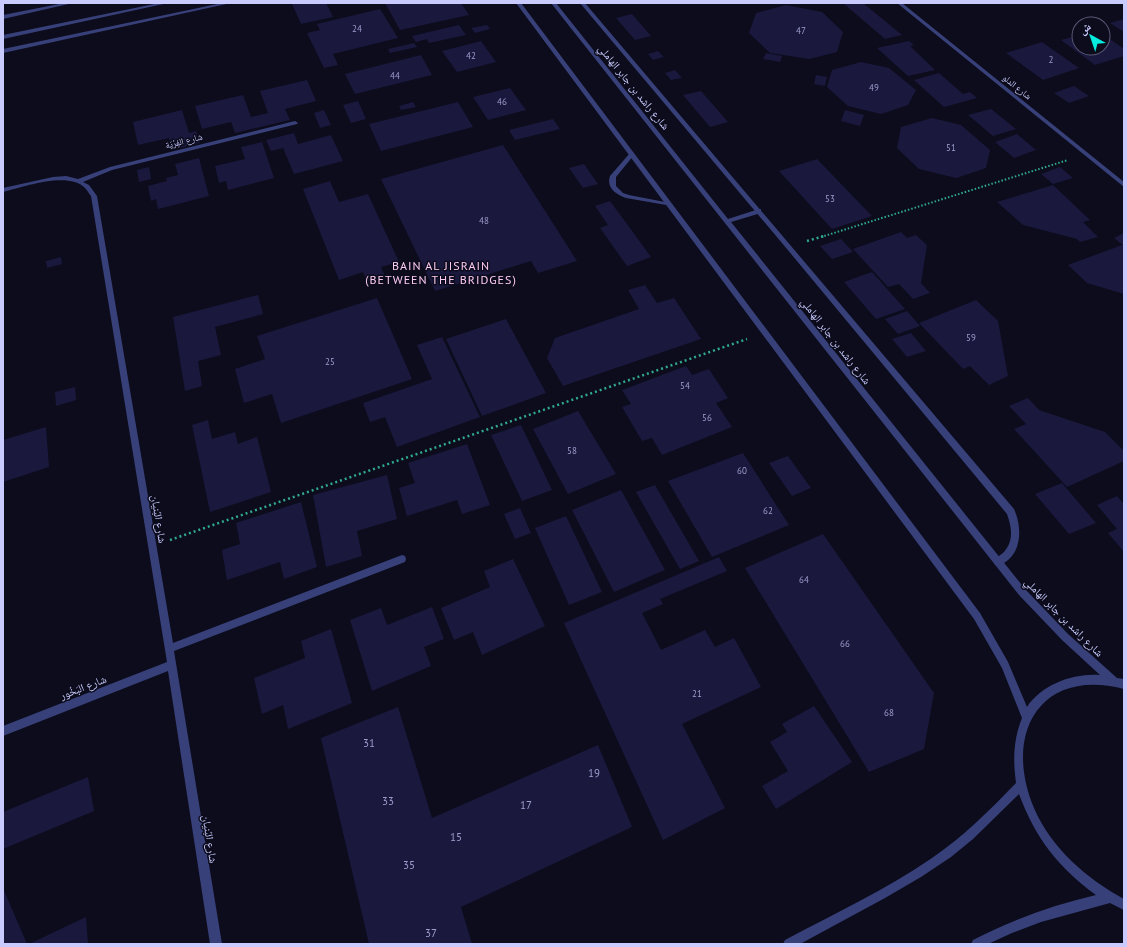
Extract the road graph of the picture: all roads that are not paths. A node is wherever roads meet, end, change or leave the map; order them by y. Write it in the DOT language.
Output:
graph roads {
  1 [pos="71,3"];
  2 [pos="166,3"];
  3 [pos="229,3"];
  4 [pos="518,3"];
  5 [pos="553,3"];
  6 [pos="582,3"];
  7 [pos="899,3"];
  8 [pos="3,17"];
  9 [pos="3,36"];
  10 [pos="3,51"];
  11 [pos="296,123"];
  12 [pos="632,154"];
  13 [pos="79,181"];
  14 [pos="1124,185"];
  15 [pos="3,190"];
  16 [pos="670,205"];
  17 [pos="759,211"];
  18 [pos="728,221"];
  19 [pos="402,559"];
  20 [pos="998,562"];
  21 [pos="169,649"];
  22 [pos="172,665"];
  23 [pos="1114,681"];
  24 [pos="1124,684"];
  25 [pos="1026,717"];
  26 [pos="3,731"];
  27 [pos="1021,785"];
  28 [pos="1108,898"];
  29 [pos="1124,905"];
  30 [pos="216,944"];
  31 [pos="790,944"];
  32 [pos="977,944"];
  1 -- 8 [label="street"];
  2 -- 9 [label="street"];
  3 -- 10 [label="street"];
  4 -- 12 [label="street"];
  5 -- 18 [label="street, شارع راشد بن جابر الهاملي"];
  6 -- 17 [label="street"];
  7 -- 14 [label="street, شارع الدلو"];
  11 -- 13 [label="street, شارع الفِرْيَة"];
  12 -- 16 [label="street"];
  12 -- 16 [label="street"];
  13 -- 15 [label="street"];
  13 -- 21 [label="street, شارع البُنيان"];
  16 -- 25 [label="street"];
  17 -- 18 [label="street"];
  17 -- 20 [label="street"];
  18 -- 20 [label="street, شارع راشد بن جابر الهاملي"];
  19 -- 21 [label="street"];
  20 -- 23 [label="street, شارع راشد بن جابر الهاملي"];
  21 -- 22 [label="street, شارع البُنيان"];
  22 -- 26 [label="street, شارع البَخُور"];
  22 -- 30 [label="street, شارع البُنيان"];
  23 -- 24 [label="street"];
  23 -- 25 [label="street"];
  25 -- 27 [label="street"];
  27 -- 28 [label="street"];
  27 -- 31 [label="street"];
  28 -- 29 [label="street"];
  28 -- 32 [label="street"];
}
